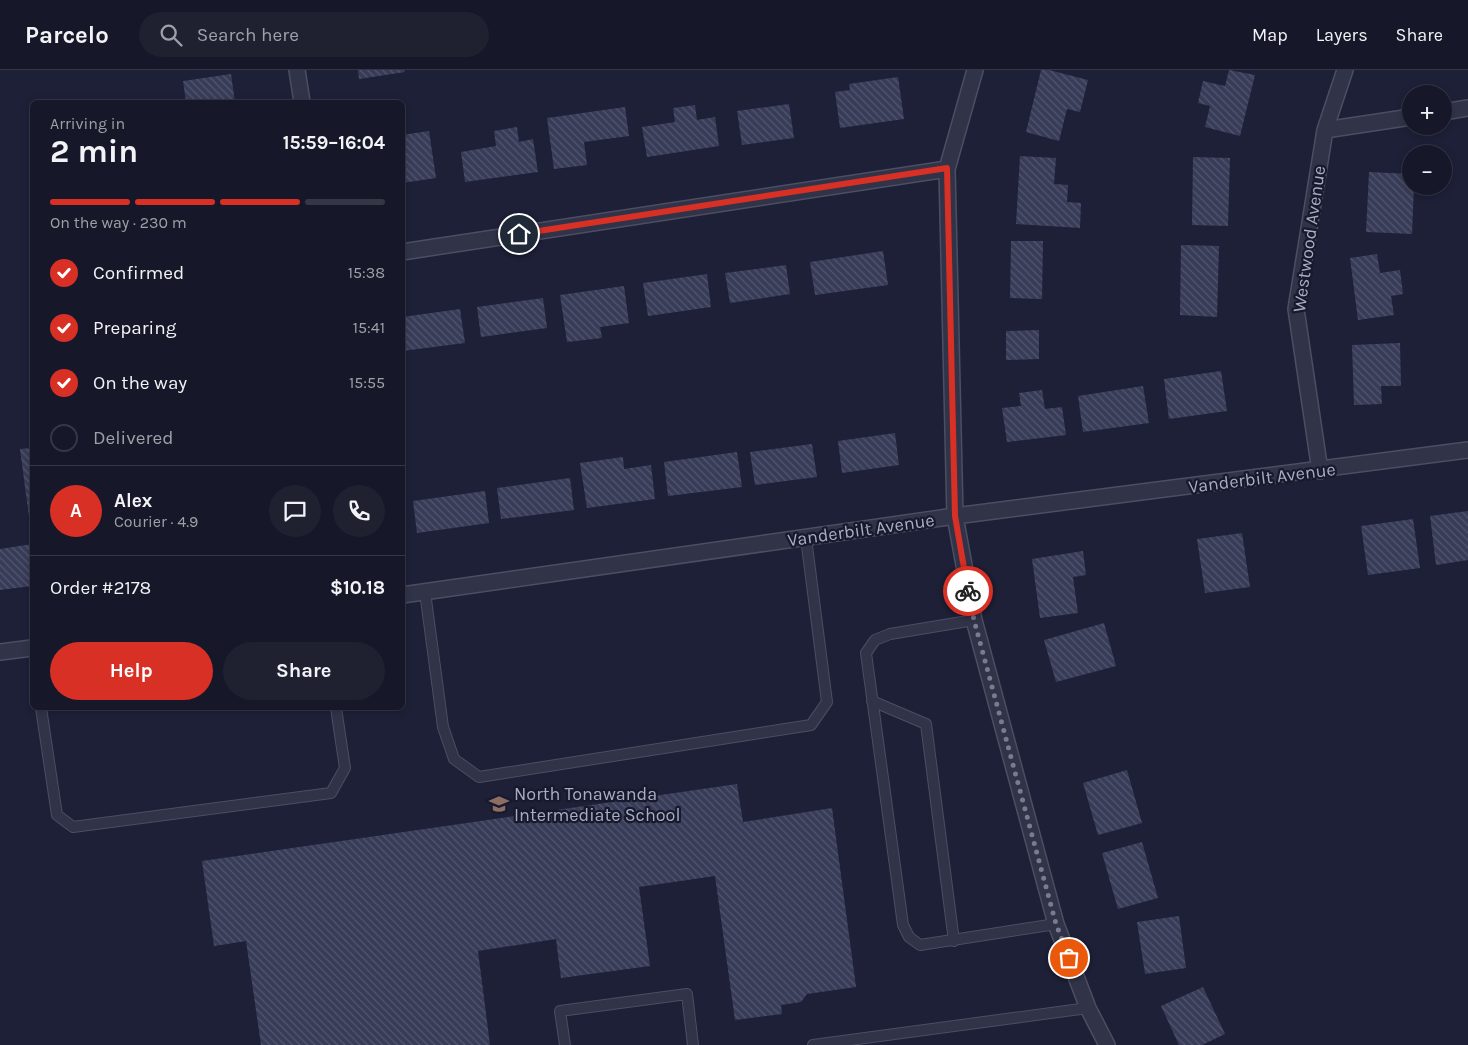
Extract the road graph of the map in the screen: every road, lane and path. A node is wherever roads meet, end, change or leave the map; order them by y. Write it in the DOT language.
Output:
graph roads {
  1 [pos="297,70"];
  2 [pos="975,70"];
  3 [pos="1345,70"];
  4 [pos="302,100"];
  5 [pos="1468,108"];
  6 [pos="1452,111"];
  7 [pos="1402,118"];
  8 [pos="1325,130"];
  9 [pos="947,168"];
  10 [pos="405,252"];
  11 [pos="1468,450"];
  12 [pos="1320,471"];
  13 [pos="955,516"];
  14 [pos="806,538"];
  15 [pos="425,592"];
  16 [pos="405,595"];
  17 [pos="974,620"];
  18 [pos="30,648"];
  19 [pos="0,652"];
  20 [pos="872,701"];
  21 [pos="41,710"];
  22 [pos="336,710"];
  23 [pos="1056,924"];
  24 [pos="954,941"];
  25 [pos="1088,1008"];
  26 [pos="565,1045"];
  27 [pos="693,1045"];
  28 [pos="813,1045"];
  29 [pos="1107,1045"];
  1 -- 4 [label="street"];
  2 -- 9 [label="street"];
  3 -- 8 [label="street, Westwood Avenue"];
  5 -- 6 [label="street"];
  7 -- 8 [label="street"];
  8 -- 12 [label="street, Westwood Avenue"];
  9 -- 10 [label="street"];
  9 -- 13 [label="street"];
  11 -- 12 [label="street, Vanderbilt Avenue"];
  12 -- 13 [label="street, Vanderbilt Avenue"];
  13 -- 14 [label="street, Vanderbilt Avenue"];
  13 -- 17 [label="street"];
  14 -- 15 [label="street, Vanderbilt Avenue"];
  14 -- 15 [label="lane"];
  15 -- 16 [label="street, Vanderbilt Avenue"];
  17 -- 20 [label="lane"];
  17 -- 23 [label="street"];
  18 -- 19 [label="street"];
  20 -- 24 [label="lane"];
  20 -- 24 [label="lane"];
  21 -- 22 [label="lane"];
  23 -- 24 [label="lane"];
  23 -- 25 [label="street"];
  25 -- 28 [label="lane"];
  25 -- 29 [label="street"];
  26 -- 27 [label="lane"];
}
